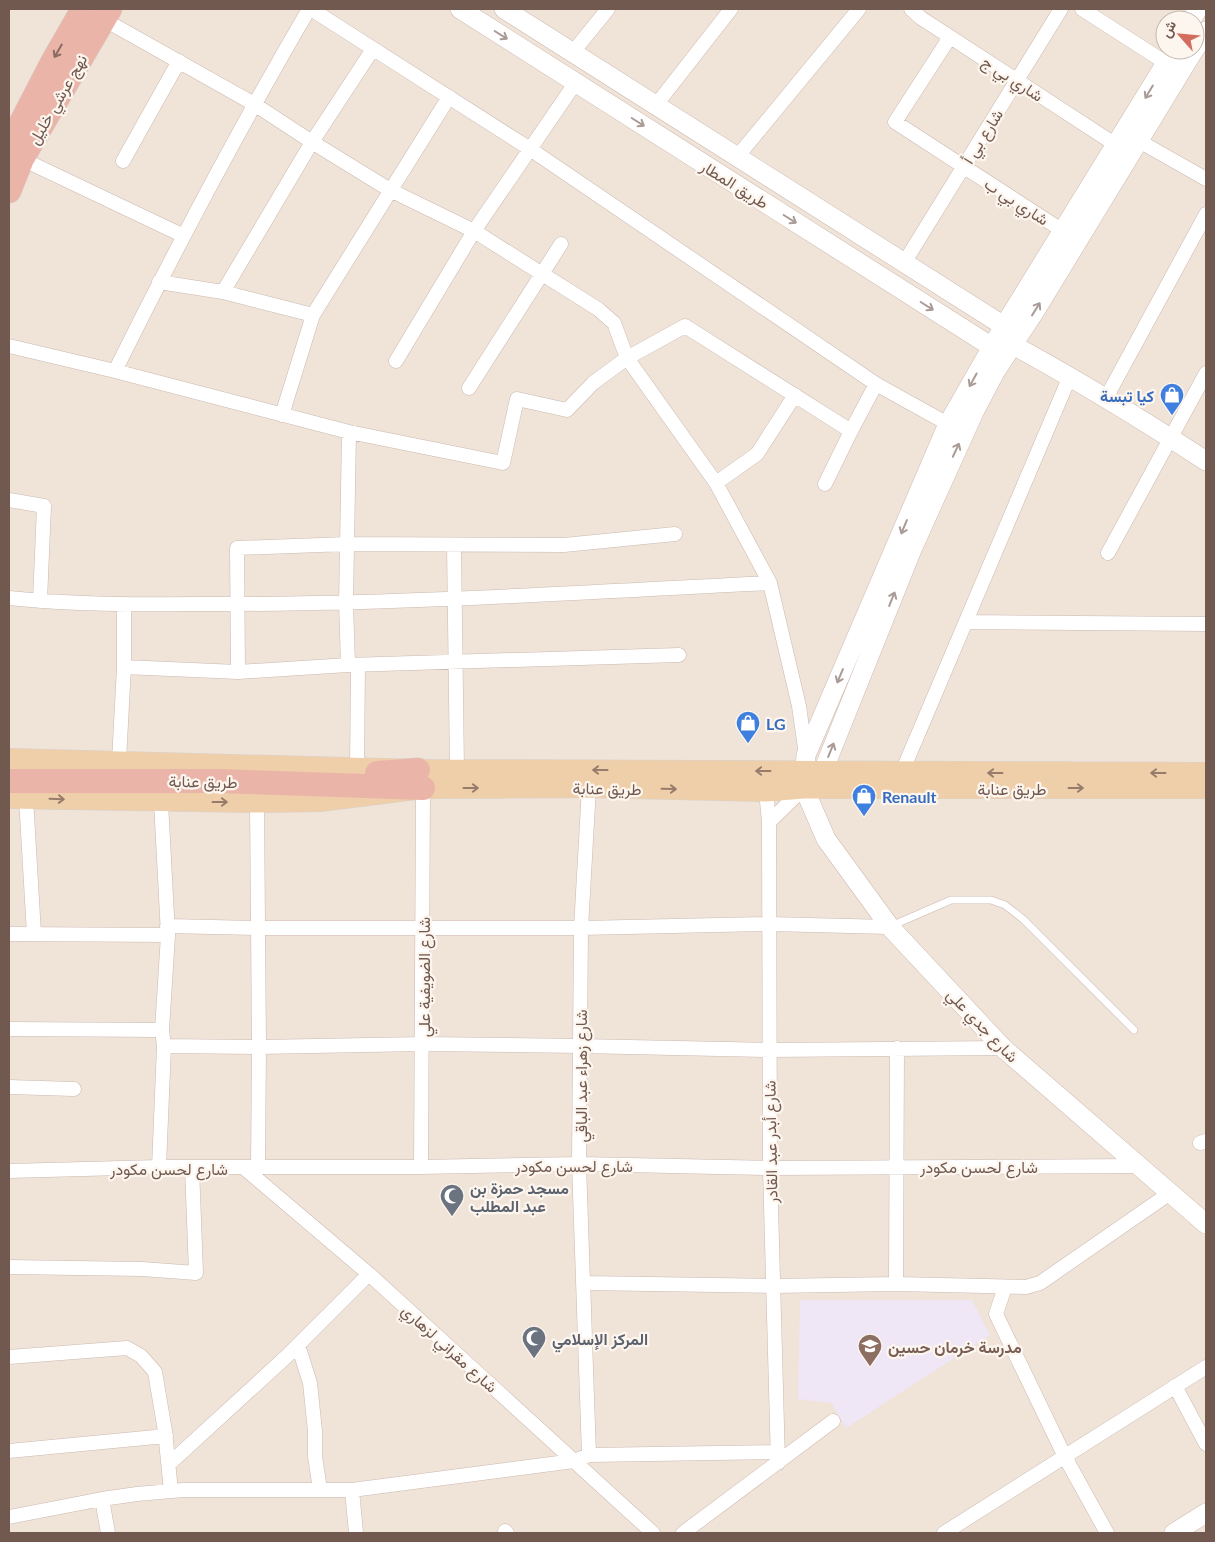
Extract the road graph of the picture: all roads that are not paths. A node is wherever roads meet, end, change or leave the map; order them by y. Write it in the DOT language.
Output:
graph roads {
  1 [pos="310,9"];
  2 [pos="460,9"];
  3 [pos="504,9"];
  4 [pos="608,9"];
  5 [pos="731,9"];
  6 [pos="859,9"];
  7 [pos="910,9"];
  8 [pos="1061,9"];
  9 [pos="1082,9"];
  10 [pos="98,12"];
  11 [pos="950,37"];
  12 [pos="373,48"];
  13 [pos="1155,49"];
  14 [pos="573,52"];
  15 [pos="1168,60"];
  16 [pos="1188,60"];
  17 [pos="179,61"];
  18 [pos="1017,81"];
  19 [pos="576,82"];
  20 [pos="449,97"];
  21 [pos="254,104"];
  22 [pos="656,105"];
  23 [pos="1139,141"];
  24 [pos="312,142"];
  25 [pos="1116,145"];
  26 [pos="530,149"];
  27 [pos="16,152"];
  28 [pos="737,157"];
  29 [pos="123,161"];
  30 [pos="964,166"];
  31 [pos="1206,179"];
  32 [pos="390,190"];
  33 [pos="9,191"];
  34 [pos="1206,214"];
  35 [pos="474,230"];
  36 [pos="1063,231"];
  37 [pos="184,236"];
  38 [pos="561,244"];
  39 [pos="904,263"];
  40 [pos="542,273"];
  41 [pos="159,282"];
  42 [pos="223,292"];
  43 [pos="313,315"];
  44 [pos="1004,326"];
  45 [pos="1013,345"];
  46 [pos="9,346"];
  47 [pos="992,347"];
  48 [pos="627,358"];
  49 [pos="396,361"];
  50 [pos="115,371"];
  51 [pos="1206,373"];
  52 [pos="1070,376"];
  53 [pos="876,384"];
  54 [pos="470,388"];
  55 [pos="795,395"];
  56 [pos="1106,398"];
  57 [pos="282,415"];
  58 [pos="948,424"];
  59 [pos="850,431"];
  60 [pos="349,432"];
  61 [pos="1171,438"];
  62 [pos="1206,461"];
  63 [pos="716,483"];
  64 [pos="825,484"];
  65 [pos="9,500"];
  66 [pos="674,534"];
  67 [pos="347,544"];
  68 [pos="454,545"];
  69 [pos="1108,553"];
  70 [pos="770,582"];
  71 [pos="9,598"];
  72 [pos="456,600"];
  73 [pos="40,601"];
  74 [pos="346,603"];
  75 [pos="124,604"];
  76 [pos="237,604"];
  77 [pos="966,622"];
  78 [pos="1206,624"];
  79 [pos="679,656"];
  80 [pos="455,662"];
  81 [pos="353,665"];
  82 [pos="124,667"];
  83 [pos="238,672"];
  84 [pos="9,758"];
  85 [pos="119,761"];
  86 [pos="357,768"];
  87 [pos="9,770"];
  88 [pos="458,770"];
  89 [pos="809,772"];
  90 [pos="902,772"];
  91 [pos="1206,773"];
  92 [pos="420,779"];
  93 [pos="9,781"];
  94 [pos="589,787"];
  95 [pos="1206,788"];
  96 [pos="766,790"];
  97 [pos="18,798"];
  98 [pos="161,802"];
  99 [pos="257,802"];
  100 [pos="768,822"];
  101 [pos="769,924"];
  102 [pos="890,926"];
  103 [pos="258,928"];
  104 [pos="423,928"];
  105 [pos="581,928"];
  106 [pos="168,930"];
  107 [pos="9,934"];
  108 [pos="34,934"];
  109 [pos="9,1029"];
  110 [pos="162,1030"];
  111 [pos="1134,1030"];
  112 [pos="423,1044"];
  113 [pos="164,1046"];
  114 [pos="580,1046"];
  115 [pos="259,1047"];
  116 [pos="897,1048"];
  117 [pos="1003,1048"];
  118 [pos="770,1050"];
  119 [pos="9,1087"];
  120 [pos="74,1089"];
  121 [pos="579,1164"];
  122 [pos="258,1166"];
  123 [pos="421,1166"];
  124 [pos="897,1166"];
  125 [pos="1139,1166"];
  126 [pos="159,1167"];
  127 [pos="192,1167"];
  128 [pos="243,1167"];
  129 [pos="770,1168"];
  130 [pos="9,1171"];
  131 [pos="1170,1193"];
  132 [pos="1206,1224"];
  133 [pos="9,1267"];
  134 [pos="368,1274"];
  135 [pos="584,1283"];
  136 [pos="896,1284"];
  137 [pos="773,1286"];
  138 [pos="1005,1286"];
  139 [pos="298,1346"];
  140 [pos="9,1357"];
  141 [pos="1206,1367"];
  142 [pos="1175,1386"];
  143 [pos="833,1421"];
  144 [pos="166,1436"];
  145 [pos="1206,1444"];
  146 [pos="9,1451"];
  147 [pos="590,1455"];
  148 [pos="777,1457"];
  149 [pos="1065,1457"];
  150 [pos="574,1461"];
  151 [pos="169,1464"];
  152 [pos="320,1490"];
  153 [pos="352,1490"];
  154 [pos="171,1491"];
  155 [pos="102,1499"];
  156 [pos="1206,1513"];
  157 [pos="9,1517"];
  158 [pos="108,1533"];
  159 [pos="356,1533"];
  160 [pos="653,1533"];
  161 [pos="683,1533"];
  162 [pos="944,1533"];
  163 [pos="1107,1533"];
  164 [pos="1174,1533"];
  1 -- 12 [label="street"];
  1 -- 21 [label="street"];
  2 -- 19 [label="street, طريق المطار, one-way"];
  3 -- 14 [label="street, طريق المطار"];
  4 -- 14 [label="street"];
  5 -- 22 [label="street"];
  6 -- 28 [label="street"];
  7 -- 11 [label="street, شاري بي ج"];
  8 -- 18 [label="street, شارع بي أ"];
  9 -- 13 [label="street"];
  10 -- 17 [label="street"];
  10 -- 27 [label="highway, نهج عرشي خليل"];
  11 -- 18 [label="street, شاري بي ج"];
  11 -- 30 [label="street, شاري بي ب"];
  12 -- 20 [label="street"];
  12 -- 24 [label="street"];
  14 -- 22 [label="street, طريق المطار"];
  15 -- 25 [label="street, one-way"];
  16 -- 23 [label="street"];
  17 -- 21 [label="street"];
  17 -- 29 [label="street"];
  18 -- 25 [label="street, شاري بي ج"];
  18 -- 30 [label="street, شارع بي أ"];
  19 -- 26 [label="street"];
  19 -- 47 [label="street, طريق المطار, one-way"];
  20 -- 26 [label="street"];
  20 -- 32 [label="street"];
  21 -- 24 [label="street"];
  21 -- 37 [label="street"];
  22 -- 28 [label="street, طريق المطار"];
  23 -- 31 [label="street"];
  45 -- 23 [label="street, one-way"];
  24 -- 32 [label="street"];
  24 -- 42 [label="street"];
  25 -- 36 [label="street"];
  26 -- 35 [label="street"];
  26 -- 53 [label="street"];
  27 -- 33 [label="highway, نهج عرشي خليل"];
  27 -- 37 [label="street"];
  28 -- 39 [label="street, طريق المطار"];
  30 -- 36 [label="street, شاري بي ب"];
  30 -- 39 [label="street, شارع بي أ"];
  32 -- 35 [label="street"];
  32 -- 43 [label="street"];
  34 -- 56 [label="street"];
  35 -- 40 [label="street"];
  35 -- 49 [label="street"];
  36 -- 44 [label="street"];
  37 -- 41 [label="street"];
  38 -- 40 [label="street"];
  39 -- 44 [label="street, طريق المطار"];
  40 -- 48 [label="street"];
  40 -- 54 [label="street"];
  41 -- 42 [label="street"];
  41 -- 50 [label="street"];
  42 -- 43 [label="street"];
  43 -- 57 [label="street"];
  44 -- 45 [label="street"];
  44 -- 47 [label="street"];
  45 -- 47 [label="street"];
  45 -- 52 [label="street"];
  89 -- 45 [label="street, one-way"];
  46 -- 50 [label="street"];
  47 -- 58 [label="street, one-way"];
  48 -- 55 [label="street"];
  48 -- 60 [label="street"];
  48 -- 63 [label="street"];
  50 -- 57 [label="street"];
  51 -- 61 [label="street"];
  52 -- 56 [label="street"];
  52 -- 77 [label="street"];
  53 -- 58 [label="street"];
  53 -- 59 [label="street"];
  55 -- 59 [label="street"];
  55 -- 63 [label="street"];
  56 -- 61 [label="street"];
  57 -- 60 [label="street"];
  58 -- 89 [label="street, one-way"];
  59 -- 64 [label="street"];
  60 -- 67 [label="street"];
  61 -- 62 [label="street"];
  61 -- 69 [label="street"];
  63 -- 70 [label="street"];
  65 -- 73 [label="street"];
  66 -- 68 [label="street"];
  67 -- 68 [label="street"];
  67 -- 74 [label="street"];
  67 -- 76 [label="street"];
  68 -- 72 [label="street"];
  70 -- 72 [label="street"];
  70 -- 89 [label="street"];
  71 -- 73 [label="street"];
  72 -- 74 [label="street"];
  72 -- 80 [label="street"];
  73 -- 75 [label="street"];
  74 -- 76 [label="street"];
  74 -- 81 [label="street"];
  75 -- 76 [label="street"];
  75 -- 82 [label="street"];
  76 -- 83 [label="street"];
  77 -- 78 [label="street"];
  77 -- 90 [label="street"];
  79 -- 80 [label="street"];
  80 -- 81 [label="street"];
  80 -- 88 [label="street"];
  81 -- 83 [label="street"];
  81 -- 86 [label="street"];
  82 -- 83 [label="street"];
  82 -- 85 [label="street"];
  84 -- 85 [label="main road"];
  85 -- 86 [label="main road"];
  86 -- 92 [label="main road"];
  87 -- 92 [label="highway, طريق عنابة"];
  89 -- 88 [label="main road, طريق عنابة, one-way"];
  88 -- 92 [label="main road, طريق عنابة"];
  89 -- 90 [label="main road, طريق عنابة"];
  89 -- 95 [label="main road, طريق عنابة, one-way"];
  89 -- 96 [label="main road, طريق عنابة"];
  89 -- 100 [label="street"];
  89 -- 102 [label="street, شارع جدي علي"];
  91 -- 90 [label="main road, طريق عنابة, one-way"];
  92 -- 93 [label="highway, طريق عنابة"];
  92 -- 94 [label="main road, طريق عنابة, one-way"];
  92 -- 99 [label="main road"];
  92 -- 104 [label="street, شارع الضويفية علي"];
  94 -- 96 [label="main road, طريق عنابة, one-way"];
  94 -- 105 [label="street, شارع زهراء عبد الباقي"];
  96 -- 100 [label="street, شارع أبدر عبد القادر"];
  97 -- 98 [label="main road, one-way"];
  97 -- 108 [label="street"];
  98 -- 99 [label="main road, one-way"];
  98 -- 106 [label="street"];
  99 -- 103 [label="street"];
  100 -- 101 [label="street, شارع أبدر عبد القادر"];
  101 -- 102 [label="street"];
  101 -- 105 [label="street"];
  101 -- 118 [label="street, شارع أبدر عبد القادر"];
  102 -- 111 [label="lane"];
  102 -- 117 [label="street, شارع جدي علي"];
  103 -- 104 [label="street"];
  103 -- 106 [label="street"];
  103 -- 115 [label="street"];
  104 -- 105 [label="street"];
  104 -- 112 [label="street, شارع الضويفية علي"];
  105 -- 114 [label="street, شارع زهراء عبد الباقي"];
  106 -- 108 [label="street"];
  106 -- 110 [label="street"];
  107 -- 108 [label="street"];
  109 -- 110 [label="street"];
  110 -- 113 [label="street"];
  112 -- 114 [label="street"];
  112 -- 115 [label="street"];
  112 -- 123 [label="street, شارع الضويفية علي"];
  113 -- 115 [label="street"];
  113 -- 126 [label="street"];
  114 -- 118 [label="street"];
  114 -- 121 [label="street, شارع زهراء عبد الباقي"];
  115 -- 122 [label="street"];
  116 -- 117 [label="street"];
  116 -- 118 [label="street"];
  116 -- 124 [label="street"];
  117 -- 125 [label="street, شارع جدي علي"];
  118 -- 129 [label="street, شارع أبدر عبد القادر"];
  119 -- 120 [label="street"];
  121 -- 123 [label="street, شارع لحسن مكودر"];
  121 -- 129 [label="street, شارع لحسن مكودر"];
  121 -- 135 [label="street, شارع زهراء عبد الباقي"];
  122 -- 123 [label="street, شارع لحسن مكودر"];
  122 -- 128 [label="street, شارع لحسن مكودر"];
  124 -- 125 [label="street, شارع لحسن مكودر"];
  124 -- 129 [label="street, شارع لحسن مكودر"];
  124 -- 136 [label="street"];
  125 -- 131 [label="street, شارع جدي علي"];
  126 -- 127 [label="street, شارع لحسن مكودر"];
  126 -- 130 [label="street, شارع لحسن مكودر"];
  127 -- 128 [label="street, شارع لحسن مكودر"];
  127 -- 133 [label="street"];
  128 -- 134 [label="street, شارع مقراني لزهاري"];
  129 -- 137 [label="street, شارع أبدر عبد القادر"];
  131 -- 132 [label="street, شارع جدي علي"];
  131 -- 138 [label="street"];
  134 -- 139 [label="street"];
  134 -- 150 [label="street, شارع مقراني لزهاري"];
  135 -- 137 [label="street"];
  135 -- 147 [label="street, شارع زهراء عبد الباقي"];
  136 -- 137 [label="street"];
  136 -- 138 [label="street"];
  137 -- 148 [label="street, شارع أبدر عبد القادر"];
  138 -- 149 [label="street"];
  139 -- 151 [label="street"];
  139 -- 152 [label="street"];
  140 -- 144 [label="street"];
  141 -- 142 [label="street"];
  142 -- 145 [label="street"];
  142 -- 149 [label="street"];
  143 -- 148 [label="street"];
  144 -- 146 [label="street"];
  144 -- 151 [label="street"];
  147 -- 148 [label="street"];
  147 -- 150 [label="street"];
  148 -- 161 [label="street"];
  149 -- 162 [label="street"];
  149 -- 163 [label="street"];
  150 -- 153 [label="street"];
  150 -- 160 [label="street, شارع مقراني لزهاري"];
  151 -- 154 [label="street"];
  152 -- 153 [label="street"];
  152 -- 154 [label="street"];
  153 -- 159 [label="street"];
  154 -- 155 [label="street"];
  155 -- 157 [label="street"];
  155 -- 158 [label="street"];
  156 -- 164 [label="street"];
}
